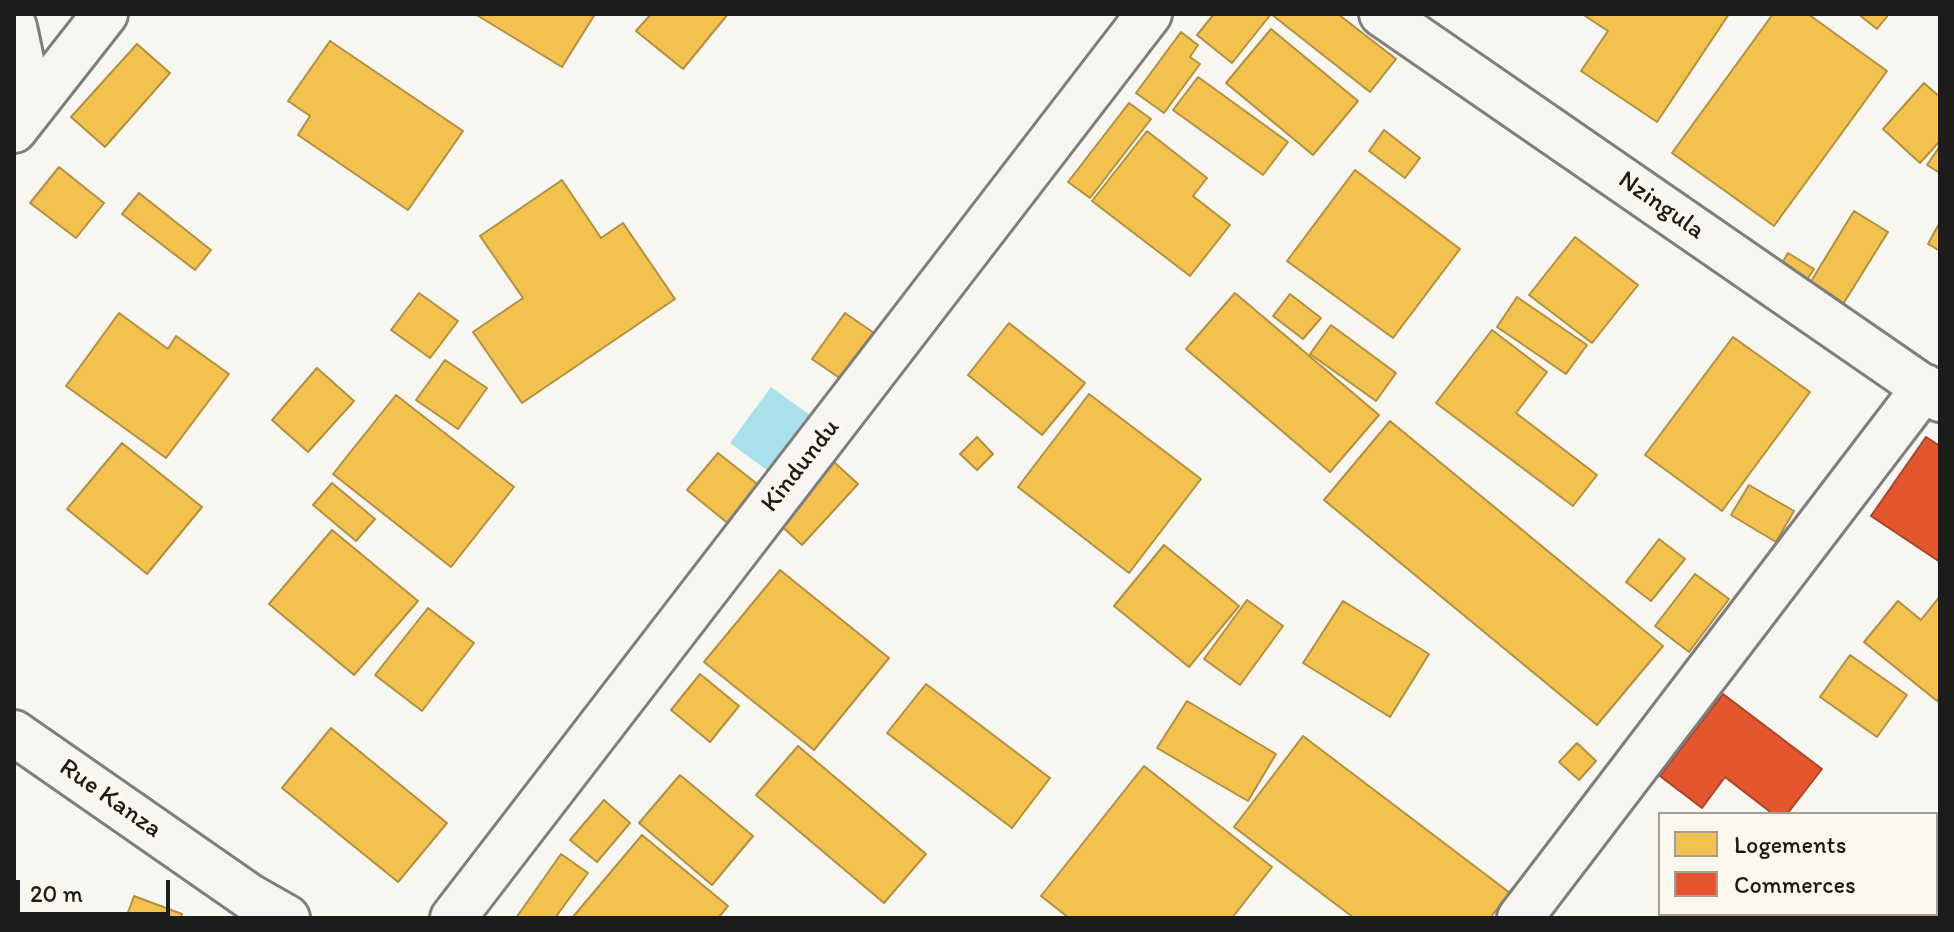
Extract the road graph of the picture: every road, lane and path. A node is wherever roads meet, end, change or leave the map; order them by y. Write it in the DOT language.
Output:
graph roads {
  1 [pos="105,14"];
  2 [pos="1149,14"];
  3 [pos="1382,14"];
  4 [pos="14,27"];
  5 [pos="22,119"];
  6 [pos="1932,393"];
  7 [pos="14,733"];
  8 [pos="260,911"];
  9 [pos="453,918"];
  10 [pos="1520,918"];
  1 -- 5 [label="street"];
  2 -- 9 [label="street, Kindundu"];
  3 -- 6 [label="street, Nzingula"];
  4 -- 5 [label="street"];
  6 -- 10 [label="street"];
  7 -- 8 [label="street, Rue Kanza"];
}
